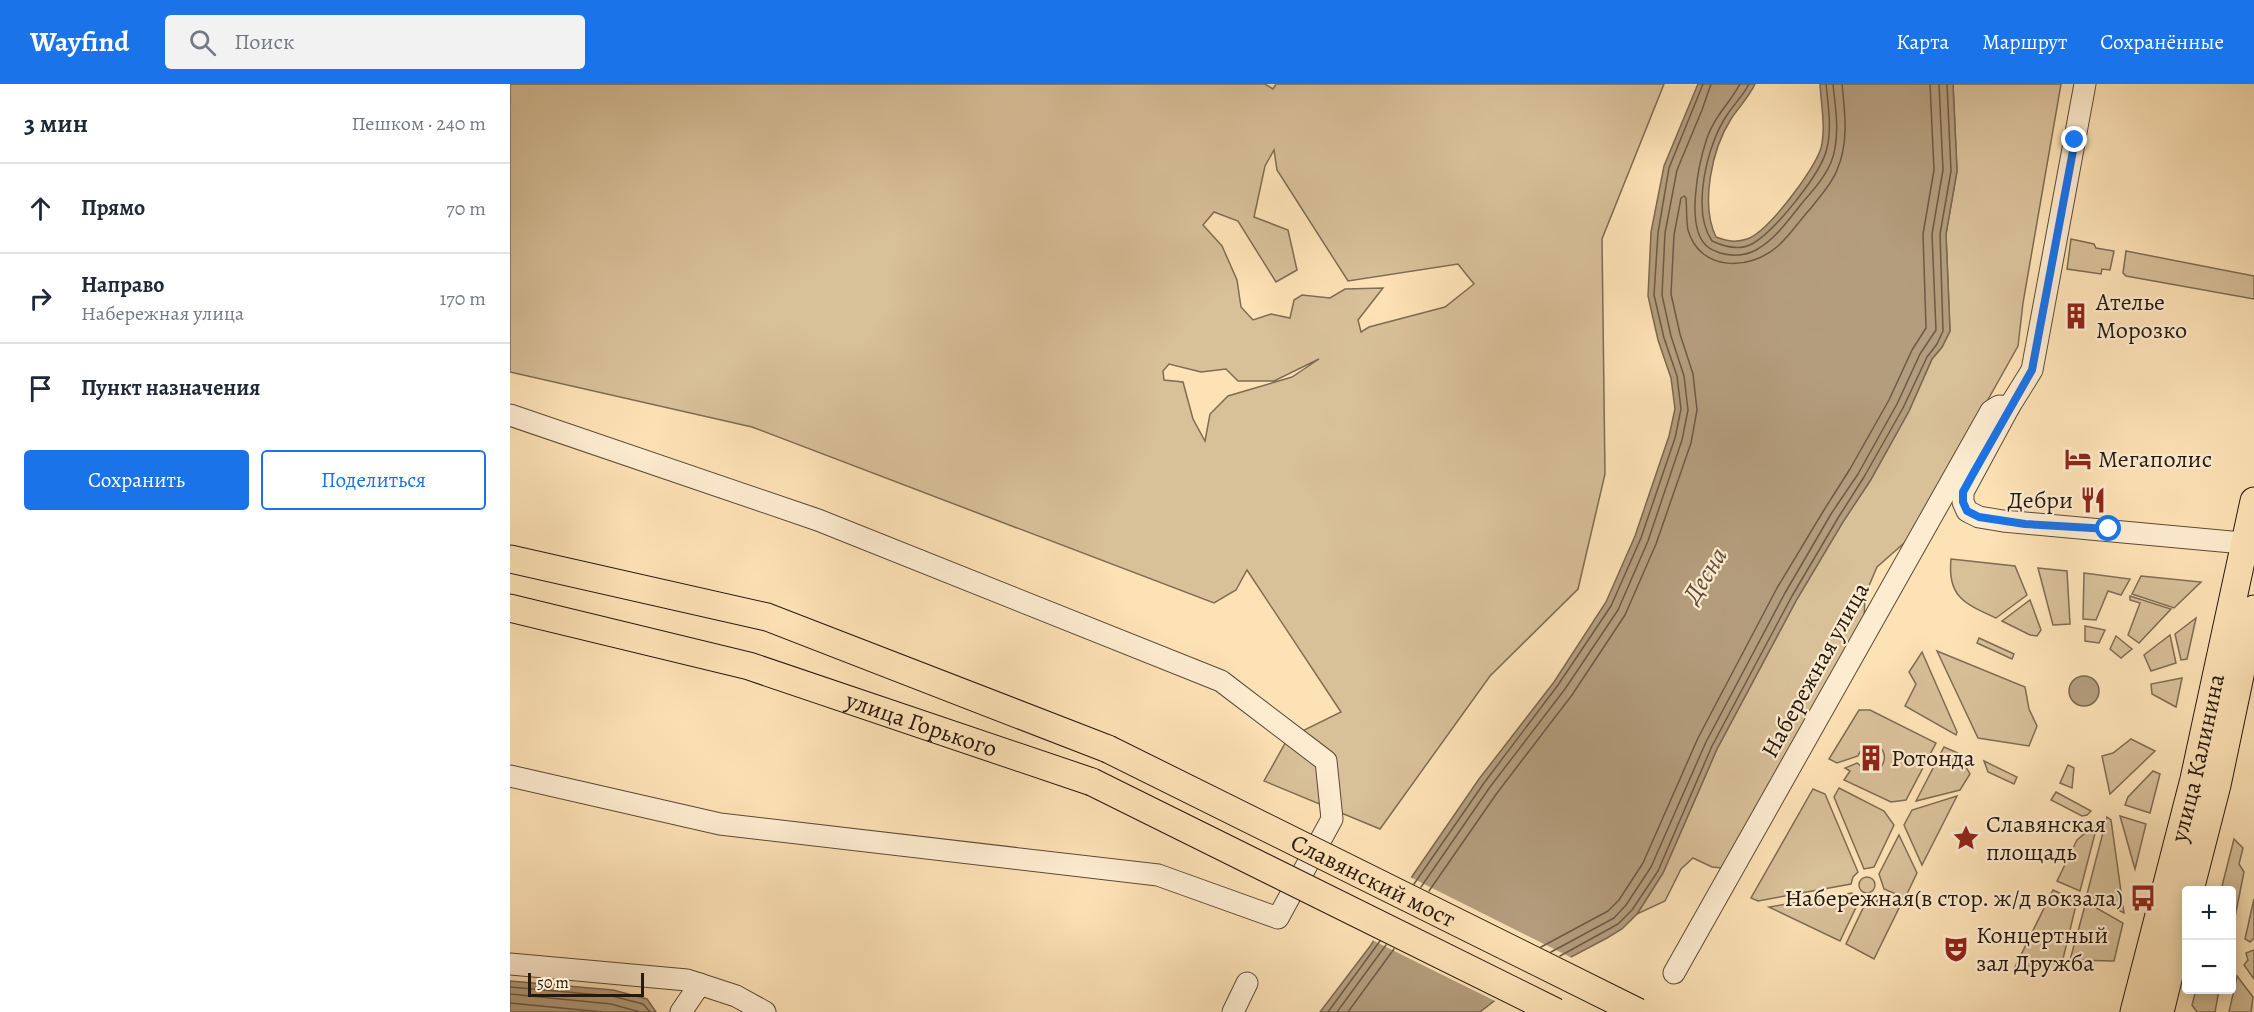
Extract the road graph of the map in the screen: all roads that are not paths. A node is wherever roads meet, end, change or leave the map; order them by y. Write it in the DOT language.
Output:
graph roads {
  1 [pos="2085,84"];
  2 [pos="2009,407"];
  3 [pos="510,415"];
  4 [pos="2254,501"];
  5 [pos="2250,543"];
  6 [pos="510,559"];
  7 [pos="510,608"];
  8 [pos="2254,609"];
  9 [pos="510,776"];
  10 [pos="1092,782"];
  11 [pos="2191,886"];
  12 [pos="2182,926"];
  13 [pos="510,964"];
  14 [pos="1674,973"];
  15 [pos="1247,983"];
  16 [pos="700,984"];
  17 [pos="681,1012"];
  18 [pos="765,1012"];
  19 [pos="1233,1012"];
  20 [pos="1556,1012"];
  21 [pos="1638,1012"];
  22 [pos="2134,1012"];
  23 [pos="2160,1012"];
  1 -- 2 [label="street"];
  2 -- 5 [label="street"];
  2 -- 14 [label="street, Набережная улица"];
  3 -- 9 [label="street"];
  4 -- 5 [label="main road, улица Калинина"];
  5 -- 22 [label="main road, улица Калинина"];
  6 -- 21 [label="main road, Славянский мост, bridge"];
  7 -- 10 [label="main road, улица Горького"];
  8 -- 11 [label="main road, улица Калинина"];
  10 -- 20 [label="main road, Славянский мост, bridge"];
  12 -- 23 [label="main road"];
  13 -- 16 [label="street"];
  15 -- 19 [label="street"];
  16 -- 17 [label="street"];
  16 -- 18 [label="street"];
}
